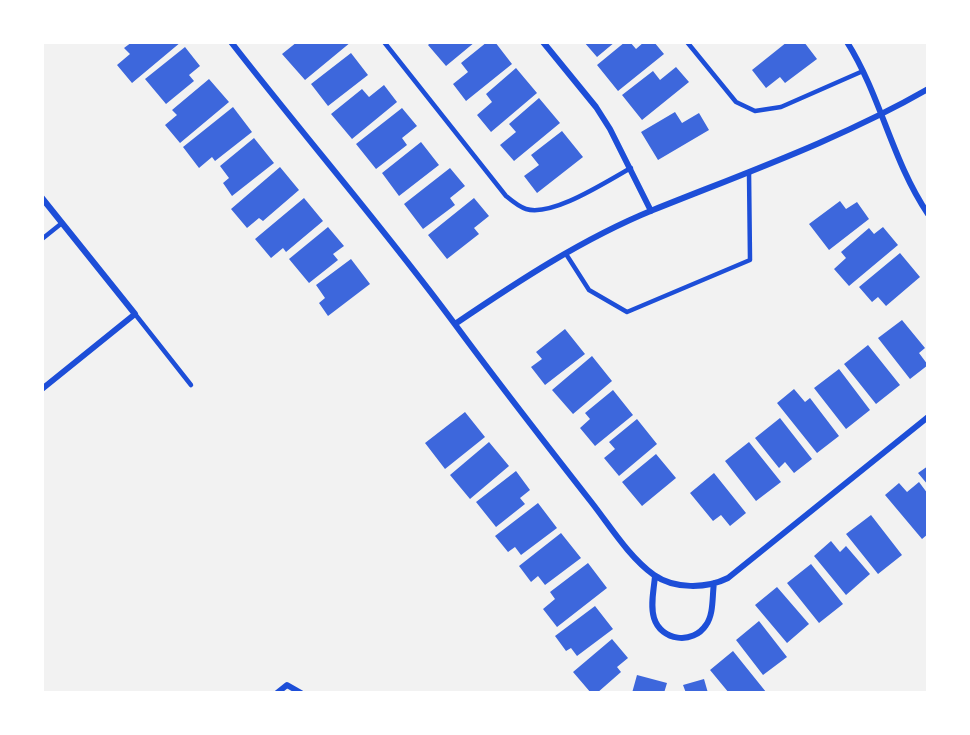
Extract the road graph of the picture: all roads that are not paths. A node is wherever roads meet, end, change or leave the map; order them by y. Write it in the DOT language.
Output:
graph roads {
  1 [pos="231,42"];
  2 [pos="384,42"];
  3 [pos="543,42"];
  4 [pos="687,42"];
  5 [pos="847,42"];
  6 [pos="863,71"];
  7 [pos="928,89"];
  8 [pos="880,115"];
  9 [pos="631,168"];
  10 [pos="749,172"];
  11 [pos="42,198"];
  12 [pos="651,211"];
  13 [pos="928,214"];
  14 [pos="62,223"];
  15 [pos="42,239"];
  16 [pos="566,254"];
  17 [pos="135,314"];
  18 [pos="455,324"];
  19 [pos="191,385"];
  20 [pos="42,389"];
  21 [pos="928,417"];
  22 [pos="656,576"];
  23 [pos="714,583"];
  24 [pos="277,693"];
  25 [pos="301,693"];
  1 -- 18 [label="street"];
  2 -- 9 [label="lane"];
  3 -- 9 [label="street"];
  4 -- 6 [label="lane"];
  5 -- 6 [label="street"];
  6 -- 8 [label="street"];
  7 -- 8 [label="street"];
  8 -- 10 [label="street"];
  8 -- 13 [label="street"];
  9 -- 12 [label="street"];
  10 -- 12 [label="street"];
  10 -- 16 [label="lane"];
  11 -- 14 [label="street"];
  12 -- 16 [label="street"];
  14 -- 15 [label="lane"];
  14 -- 17 [label="street"];
  16 -- 18 [label="street"];
  17 -- 19 [label="lane"];
  17 -- 20 [label="street"];
  18 -- 22 [label="street"];
  21 -- 23 [label="street"];
  22 -- 23 [label="street"];
  22 -- 23 [label="street"];
  24 -- 25 [label="street"];
}
